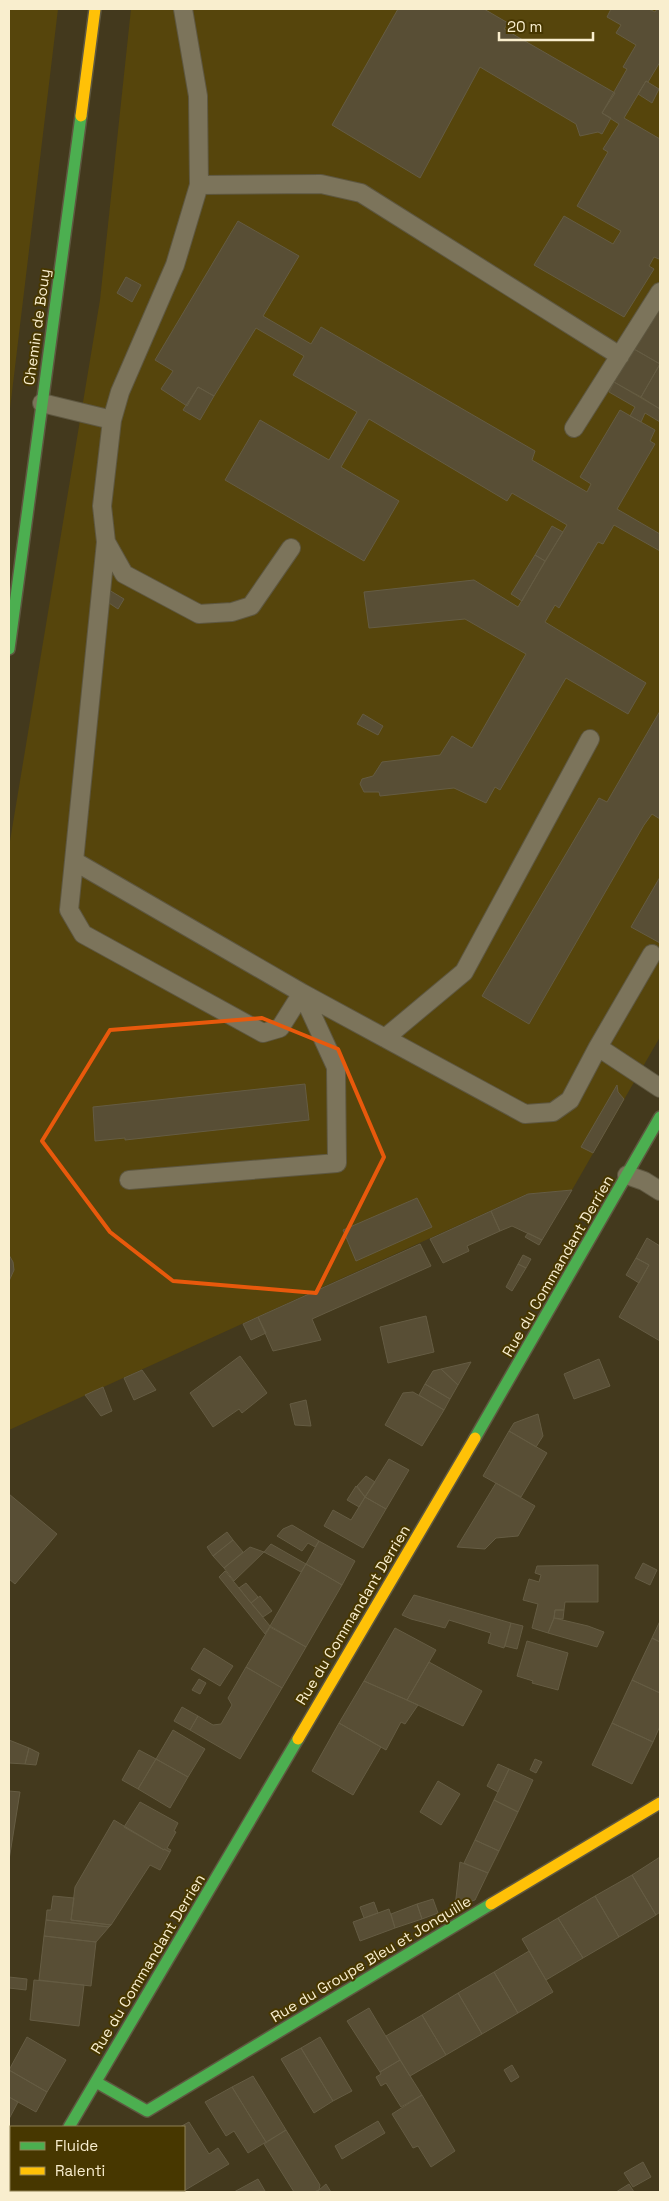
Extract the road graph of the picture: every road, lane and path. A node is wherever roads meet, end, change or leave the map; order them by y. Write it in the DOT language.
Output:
graph roads {
  1 [pos="95,9"];
  2 [pos="183,9"];
  3 [pos="199,185"];
  4 [pos="660,292"];
  5 [pos="620,356"];
  6 [pos="42,404"];
  7 [pos="112,420"];
  8 [pos="574,428"];
  9 [pos="106,542"];
  10 [pos="291,548"];
  11 [pos="9,648"];
  12 [pos="590,739"];
  13 [pos="74,861"];
  14 [pos="652,954"];
  15 [pos="302,993"];
  16 [pos="384,1038"];
  17 [pos="598,1047"];
  18 [pos="660,1088"];
  19 [pos="660,1117"];
  20 [pos="627,1175"];
  21 [pos="129,1180"];
  22 [pos="660,1191"];
  23 [pos="660,1803"];
  24 [pos="96,2082"];
  25 [pos="71,2126"];
  1 -- 6 [label="street, Chemin de Bouy"];
  2 -- 3 [label="lane"];
  3 -- 5 [label="lane"];
  3 -- 7 [label="lane"];
  4 -- 5 [label="lane"];
  5 -- 8 [label="lane"];
  6 -- 7 [label="lane"];
  6 -- 11 [label="street, Chemin de Bouy"];
  7 -- 9 [label="lane"];
  9 -- 10 [label="lane"];
  9 -- 13 [label="lane"];
  12 -- 16 [label="lane"];
  13 -- 15 [label="lane"];
  13 -- 15 [label="lane"];
  14 -- 17 [label="lane"];
  15 -- 16 [label="lane"];
  15 -- 21 [label="lane"];
  16 -- 17 [label="lane"];
  17 -- 18 [label="lane"];
  19 -- 20 [label="street, Rue du Commandant Derrien"];
  20 -- 22 [label="lane"];
  20 -- 24 [label="street, Rue du Commandant Derrien"];
  23 -- 24 [label="street, Rue du Groupe Bleu et Jonquille"];
  24 -- 25 [label="street, Rue du Commandant Derrien"];
}
